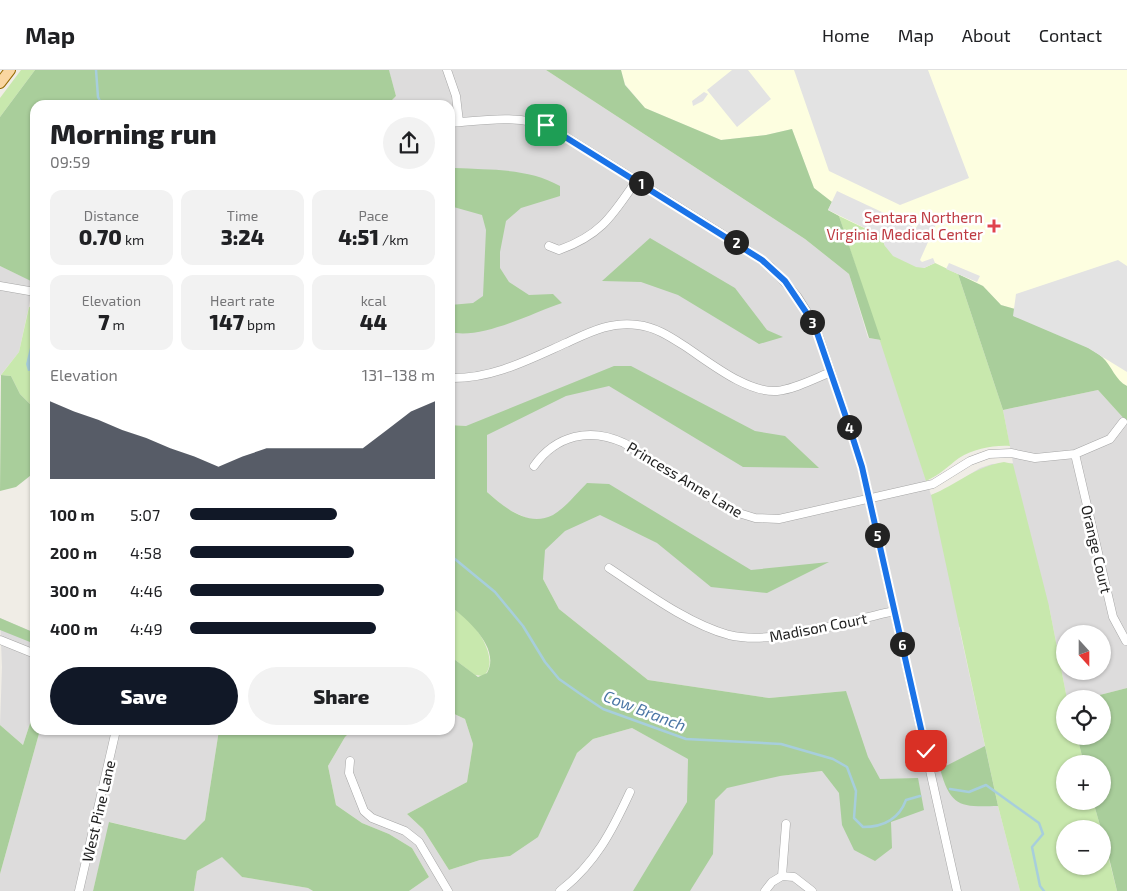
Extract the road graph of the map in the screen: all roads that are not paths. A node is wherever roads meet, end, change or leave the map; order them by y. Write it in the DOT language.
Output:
graph roads {
  1 [pos="10,70"];
  2 [pos="447,70"];
  3 [pos="0,83"];
  4 [pos="455,122"];
  5 [pos="459,122"];
  6 [pos="636,181"];
  7 [pos="549,246"];
  8 [pos="0,286"];
  9 [pos="30,291"];
  10 [pos="831,372"];
  11 [pos="455,378"];
  12 [pos="1123,422"];
  13 [pos="1075,454"];
  14 [pos="534,466"];
  15 [pos="869,499"];
  16 [pos="609,568"];
  17 [pos="894,611"];
  18 [pos="0,640"];
  19 [pos="1126,641"];
  20 [pos="30,652"];
  21 [pos="115,735"];
  22 [pos="350,761"];
  23 [pos="630,792"];
  24 [pos="786,824"];
  25 [pos="782,876"];
  26 [pos="80,891"];
  27 [pos="448,891"];
  28 [pos="560,891"];
  29 [pos="765,891"];
  30 [pos="812,891"];
  31 [pos="957,891"];
  1 -- 3 [label="main road"];
  2 -- 5 [label="street"];
  4 -- 5 [label="street"];
  5 -- 6 [label="street"];
  6 -- 7 [label="street"];
  6 -- 10 [label="street"];
  8 -- 9 [label="street"];
  10 -- 11 [label="street"];
  10 -- 15 [label="street"];
  12 -- 13 [label="street, Princess Anne Lane"];
  13 -- 15 [label="street, Princess Anne Lane"];
  13 -- 19 [label="street, Orange Court"];
  14 -- 15 [label="street, Princess Anne Lane"];
  15 -- 17 [label="street"];
  16 -- 17 [label="street, Madison Court"];
  17 -- 31 [label="street"];
  18 -- 20 [label="street"];
  21 -- 26 [label="street, West Pine Lane"];
  22 -- 27 [label="street"];
  23 -- 28 [label="street"];
  24 -- 25 [label="street"];
  25 -- 29 [label="street"];
  25 -- 30 [label="street"];
}
